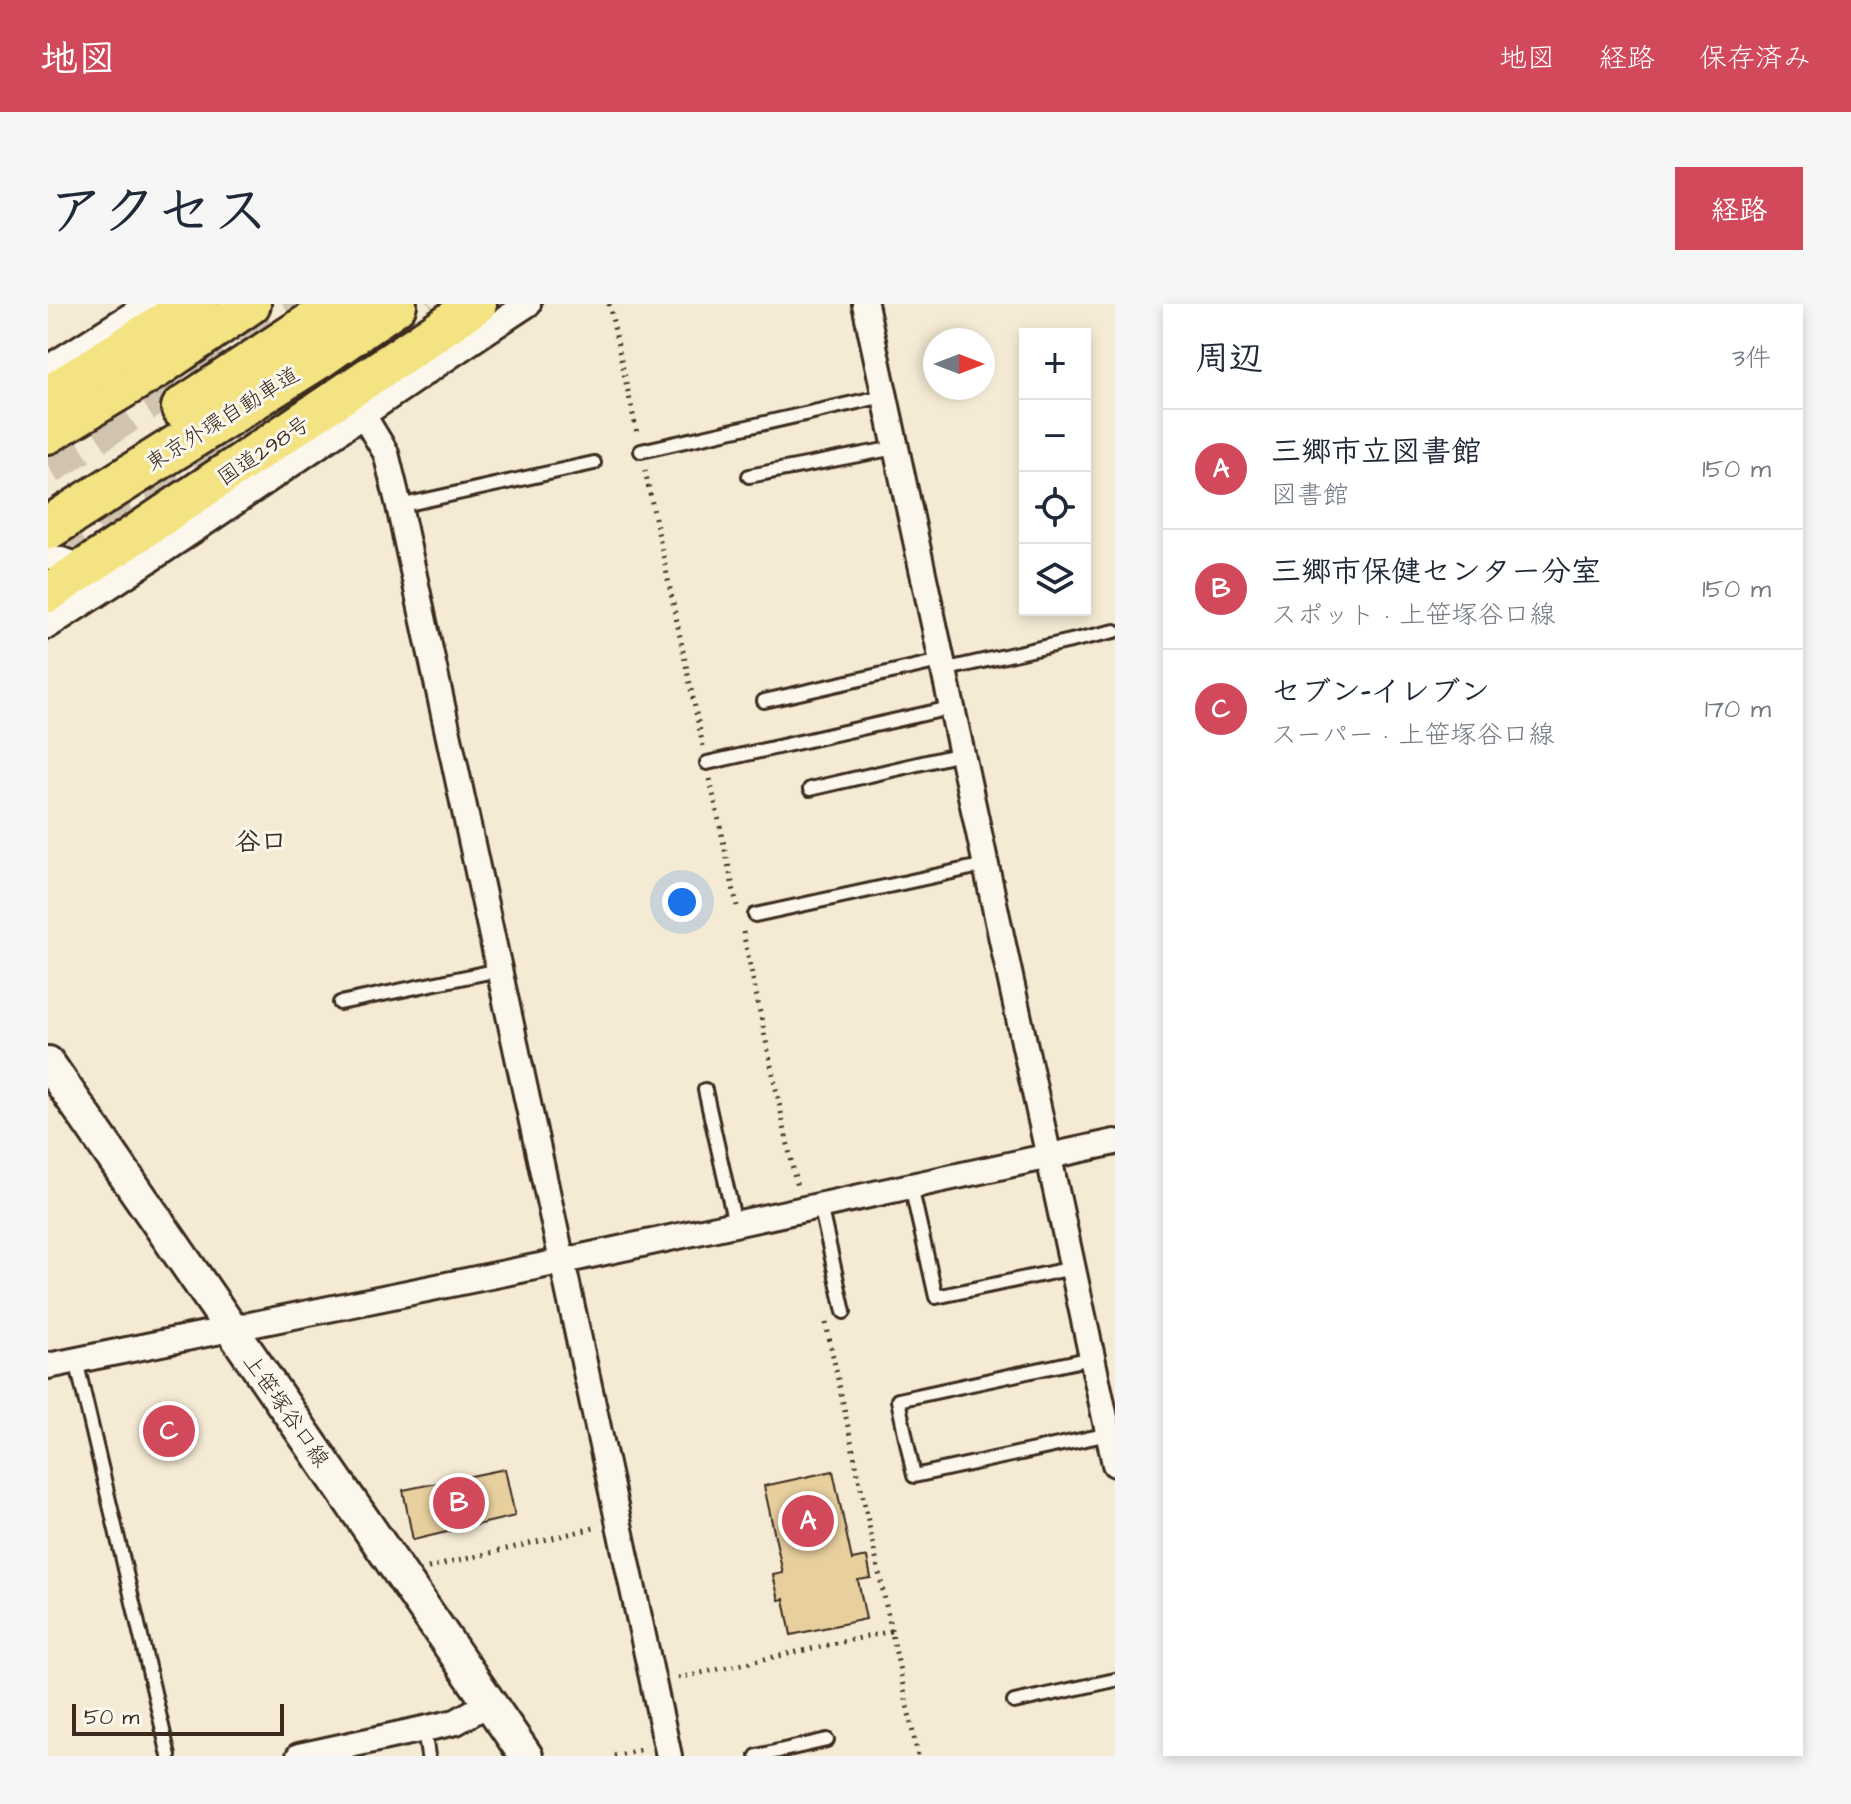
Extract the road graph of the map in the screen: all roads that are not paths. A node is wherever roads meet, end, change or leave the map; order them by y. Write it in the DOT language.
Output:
graph roads {
  1 [pos="149,304"];
  2 [pos="196,304"];
  3 [pos="251,304"];
  4 [pos="342,304"];
  5 [pos="395,304"];
  6 [pos="477,304"];
  7 [pos="528,304"];
  8 [pos="865,304"];
  9 [pos="48,368"];
  10 [pos="884,396"];
  11 [pos="48,398"];
  12 [pos="363,415"];
  13 [pos="48,434"];
  14 [pos="895,448"];
  15 [pos="641,451"];
  16 [pos="594,463"];
  17 [pos="749,476"];
  18 [pos="48,496"];
  19 [pos="399,506"];
  20 [pos="48,528"];
  21 [pos="70,578"];
  22 [pos="48,626"];
  23 [pos="1115,631"];
  24 [pos="941,666"];
  25 [pos="764,701"];
  26 [pos="950,708"];
  27 [pos="961,754"];
  28 [pos="707,763"];
  29 [pos="810,789"];
  30 [pos="985,865"];
  31 [pos="755,915"];
  32 [pos="499,970"];
  33 [pos="340,1003"];
  34 [pos="48,1063"];
  35 [pos="705,1090"];
  36 [pos="1115,1142"];
  37 [pos="1049,1156"];
  38 [pos="911,1186"];
  39 [pos="811,1208"];
  40 [pos="735,1224"];
  41 [pos="560,1262"];
  42 [pos="1073,1268"];
  43 [pos="844,1312"];
  44 [pos="232,1330"];
  45 [pos="1092,1358"];
  46 [pos="76,1360"];
  47 [pos="48,1366"];
  48 [pos="1109,1434"];
  49 [pos="1115,1464"];
  50 [pos="1115,1680"];
  51 [pos="1014,1702"];
  52 [pos="489,1703"];
  53 [pos="424,1729"];
  54 [pos="827,1740"];
  55 [pos="169,1756"];
  56 [pos="299,1756"];
  57 [pos="428,1756"];
  58 [pos="526,1756"];
  59 [pos="669,1756"];
  60 [pos="757,1756"];
  1 -- 9 [label="street"];
  2 -- 11 [label="highway"];
  3 -- 13 [label="highway"];
  4 -- 18 [label="highway, 東京外環自動車道"];
  5 -- 20 [label="highway, 東京外環自動車道"];
  6 -- 21 [label="highway, 国道298号"];
  7 -- 12 [label="street"];
  8 -- 10 [label="street"];
  10 -- 14 [label="street"];
  10 -- 15 [label="lane"];
  12 -- 19 [label="street"];
  12 -- 21 [label="street"];
  14 -- 17 [label="lane"];
  14 -- 24 [label="street"];
  16 -- 19 [label="lane"];
  19 -- 32 [label="street"];
  21 -- 22 [label="street"];
  23 -- 24 [label="lane"];
  24 -- 25 [label="lane"];
  24 -- 26 [label="street"];
  26 -- 27 [label="street"];
  26 -- 28 [label="lane"];
  27 -- 29 [label="lane"];
  27 -- 30 [label="street"];
  30 -- 31 [label="lane"];
  30 -- 37 [label="street"];
  32 -- 33 [label="lane"];
  32 -- 41 [label="street"];
  34 -- 44 [label="main road, 上笹塚谷口線"];
  35 -- 40 [label="lane"];
  36 -- 37 [label="street"];
  37 -- 38 [label="street"];
  37 -- 42 [label="street"];
  38 -- 39 [label="street"];
  38 -- 42 [label="lane"];
  39 -- 40 [label="street"];
  39 -- 43 [label="lane"];
  40 -- 41 [label="street"];
  41 -- 44 [label="street"];
  41 -- 59 [label="street"];
  42 -- 45 [label="street"];
  44 -- 46 [label="street"];
  44 -- 52 [label="main road, 上笹塚谷口線"];
  45 -- 48 [label="street"];
  45 -- 48 [label="lane"];
  46 -- 47 [label="street"];
  46 -- 55 [label="lane"];
  48 -- 49 [label="street"];
  50 -- 51 [label="lane"];
  52 -- 53 [label="street"];
  52 -- 58 [label="main road, 上笹塚谷口線"];
  53 -- 56 [label="street"];
  53 -- 57 [label="lane"];
  54 -- 60 [label="lane"];
}
